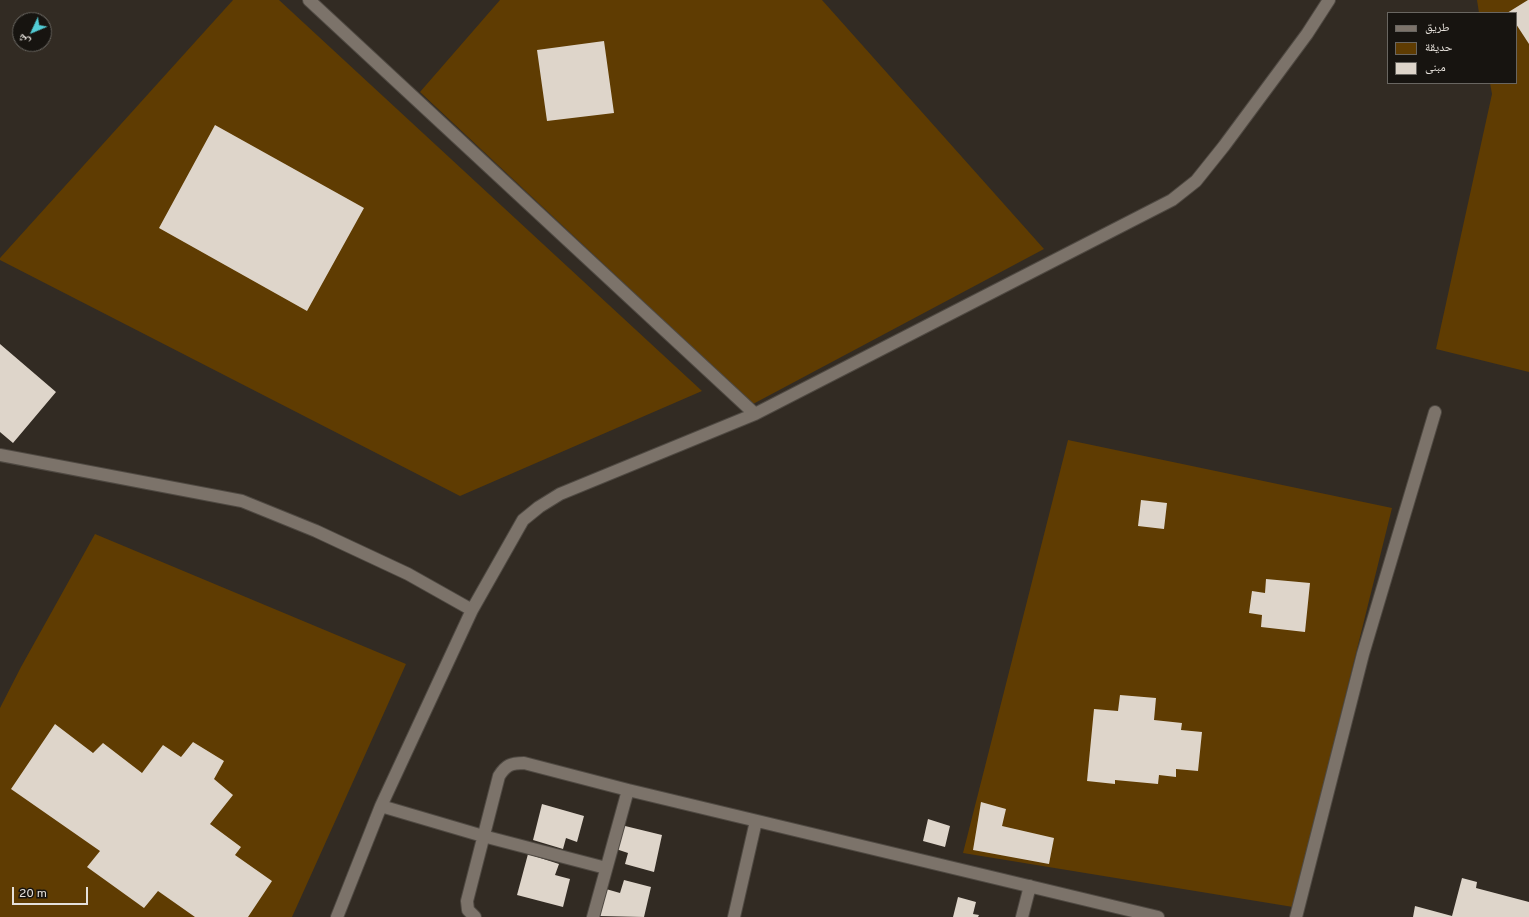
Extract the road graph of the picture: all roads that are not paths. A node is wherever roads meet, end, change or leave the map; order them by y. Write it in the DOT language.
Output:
graph roads {
  1 [pos="309,0"];
  2 [pos="1329,0"];
  3 [pos="1435,412"];
  4 [pos="755,414"];
  5 [pos="0,455"];
  6 [pos="472,610"];
  7 [pos="628,790"];
  8 [pos="382,806"];
  9 [pos="756,821"];
  10 [pos="483,836"];
  11 [pos="606,868"];
  12 [pos="1030,886"];
  13 [pos="1127,913"];
  14 [pos="337,917"];
  15 [pos="474,917"];
  16 [pos="593,917"];
  17 [pos="734,917"];
  18 [pos="1022,917"];
  19 [pos="1158,917"];
  20 [pos="1296,917"];
  1 -- 4 [label="street"];
  2 -- 4 [label="street"];
  3 -- 20 [label="street"];
  4 -- 6 [label="street"];
  5 -- 6 [label="street"];
  6 -- 8 [label="street"];
  7 -- 9 [label="street"];
  7 -- 10 [label="street"];
  7 -- 11 [label="street"];
  8 -- 10 [label="street"];
  8 -- 14 [label="street"];
  9 -- 12 [label="street"];
  9 -- 17 [label="street"];
  10 -- 11 [label="street"];
  10 -- 15 [label="street"];
  11 -- 16 [label="street"];
  12 -- 13 [label="street"];
  12 -- 18 [label="street"];
  13 -- 19 [label="street"];
}
